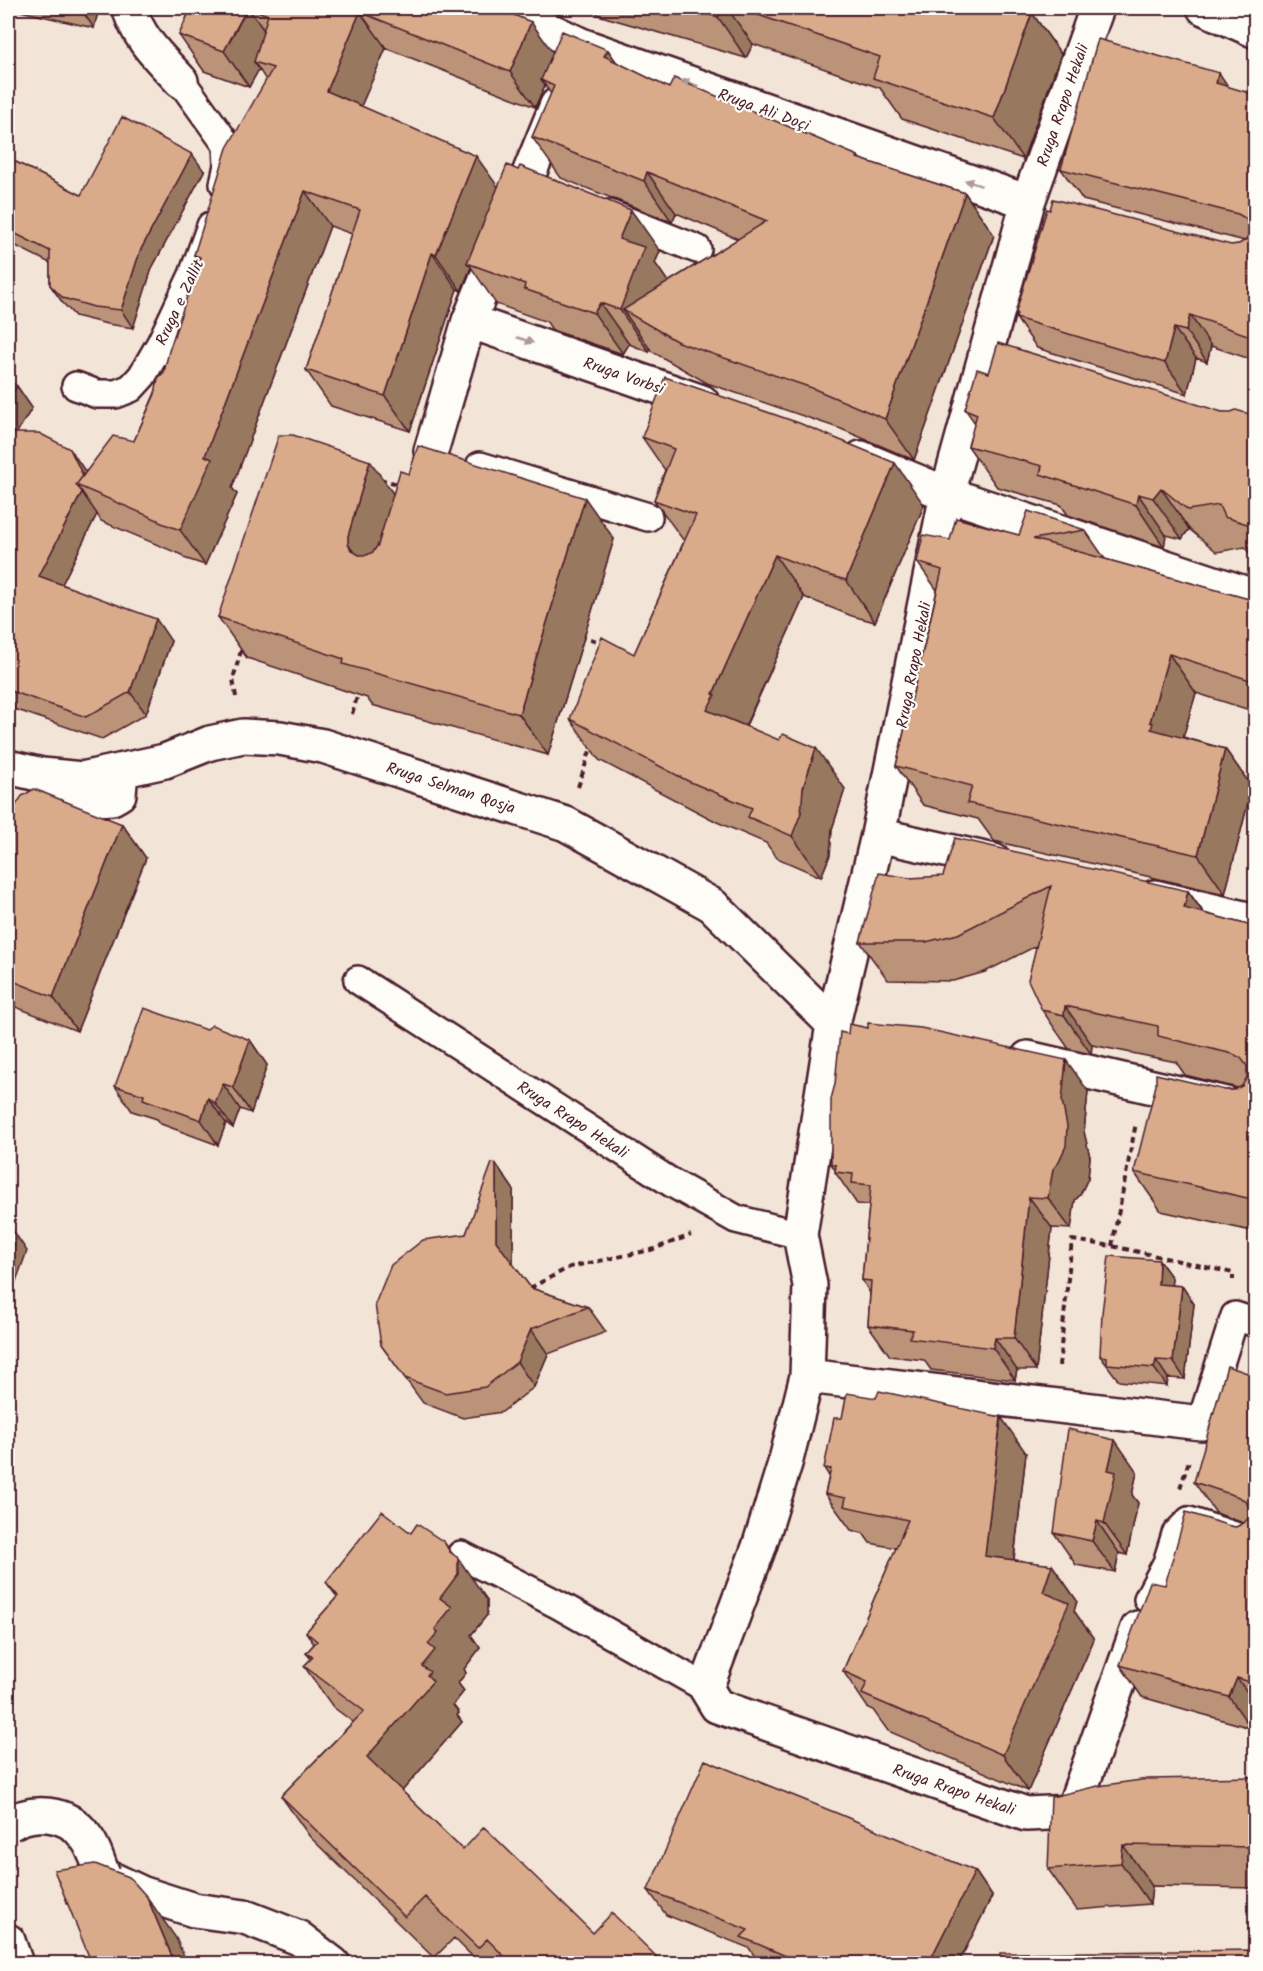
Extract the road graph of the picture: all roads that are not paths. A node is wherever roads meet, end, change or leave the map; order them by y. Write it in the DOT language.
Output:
graph roads {
  1 [pos="129,8"];
  2 [pos="503,8"];
  3 [pos="1097,8"];
  4 [pos="1204,8"];
  5 [pos="1256,31"];
  6 [pos="581,45"];
  7 [pos="181,81"];
  8 [pos="582,203"];
  9 [pos="1040,205"];
  10 [pos="697,249"];
  11 [pos="469,321"];
  12 [pos="986,352"];
  13 [pos="1020,362"];
  14 [pos="76,386"];
  15 [pos="735,413"];
  16 [pos="835,447"];
  17 [pos="431,451"];
  18 [pos="419,491"];
  19 [pos="947,494"];
  20 [pos="648,517"];
  21 [pos="1256,597"];
  22 [pos="8,767"];
  23 [pos="117,772"];
  24 [pos="29,821"];
  25 [pos="878,835"];
  26 [pos="1018,867"];
  27 [pos="1129,891"];
  28 [pos="1256,921"];
  29 [pos="358,980"];
  30 [pos="834,1024"];
  31 [pos="1000,1052"];
  32 [pos="1256,1112"];
  33 [pos="800,1235"];
  34 [pos="1256,1323"];
  35 [pos="807,1376"];
  36 [pos="1201,1423"];
  37 [pos="1256,1543"];
  38 [pos="461,1555"];
  39 [pos="1148,1599"];
  40 [pos="706,1688"];
  41 [pos="1128,1808"];
  42 [pos="1072,1813"];
  43 [pos="15,1818"];
  44 [pos="8,1941"];
  45 [pos="16,1964"];
  46 [pos="333,1964"];
  1 -- 7 [label="street, Rruga e Zallit"];
  2 -- 6 [label="street, Rruga Ali Doçi"];
  3 -- 9 [label="street, Rruga Rrapo Hekali"];
  4 -- 5 [label="street"];
  9 -- 6 [label="street, Rruga Ali Doçi, one-way"];
  6 -- 11 [label="street"];
  7 -- 14 [label="lane, Rruga e Zallit"];
  8 -- 10 [label="lane"];
  9 -- 12 [label="street, Rruga Rrapo Hekali"];
  11 -- 15 [label="street, Rruga Vorbsi, one-way"];
  11 -- 17 [label="street"];
  12 -- 13 [label="street"];
  12 -- 19 [label="street, Rruga Rrapo Hekali"];
  16 -- 19 [label="street"];
  17 -- 18 [label="lane"];
  17 -- 20 [label="lane"];
  19 -- 21 [label="street"];
  19 -- 25 [label="street, Rruga Rrapo Hekali"];
  22 -- 23 [label="street, Rruga Selman Qosja"];
  23 -- 24 [label="street"];
  23 -- 30 [label="street, Rruga Selman Qosja"];
  25 -- 26 [label="street"];
  25 -- 30 [label="street, Rruga Rrapo Hekali"];
  27 -- 28 [label="street"];
  29 -- 33 [label="lane, Rruga Rrapo Hekali"];
  30 -- 33 [label="street, Rruga Rrapo Hekali"];
  31 -- 32 [label="street"];
  33 -- 35 [label="street, Rruga Rrapo Hekali"];
  34 -- 36 [label="lane"];
  35 -- 36 [label="street"];
  35 -- 40 [label="street, Rruga Rrapo Hekali"];
  37 -- 39 [label="lane"];
  38 -- 40 [label="lane, Rruga Rrapo Hekali"];
  39 -- 42 [label="street"];
  40 -- 42 [label="street, Rruga Rrapo Hekali"];
  41 -- 42 [label="street, Rruga Rrapo Hekali"];
  43 -- 46 [label="street, bridge"];
  44 -- 45 [label="street"];
}
